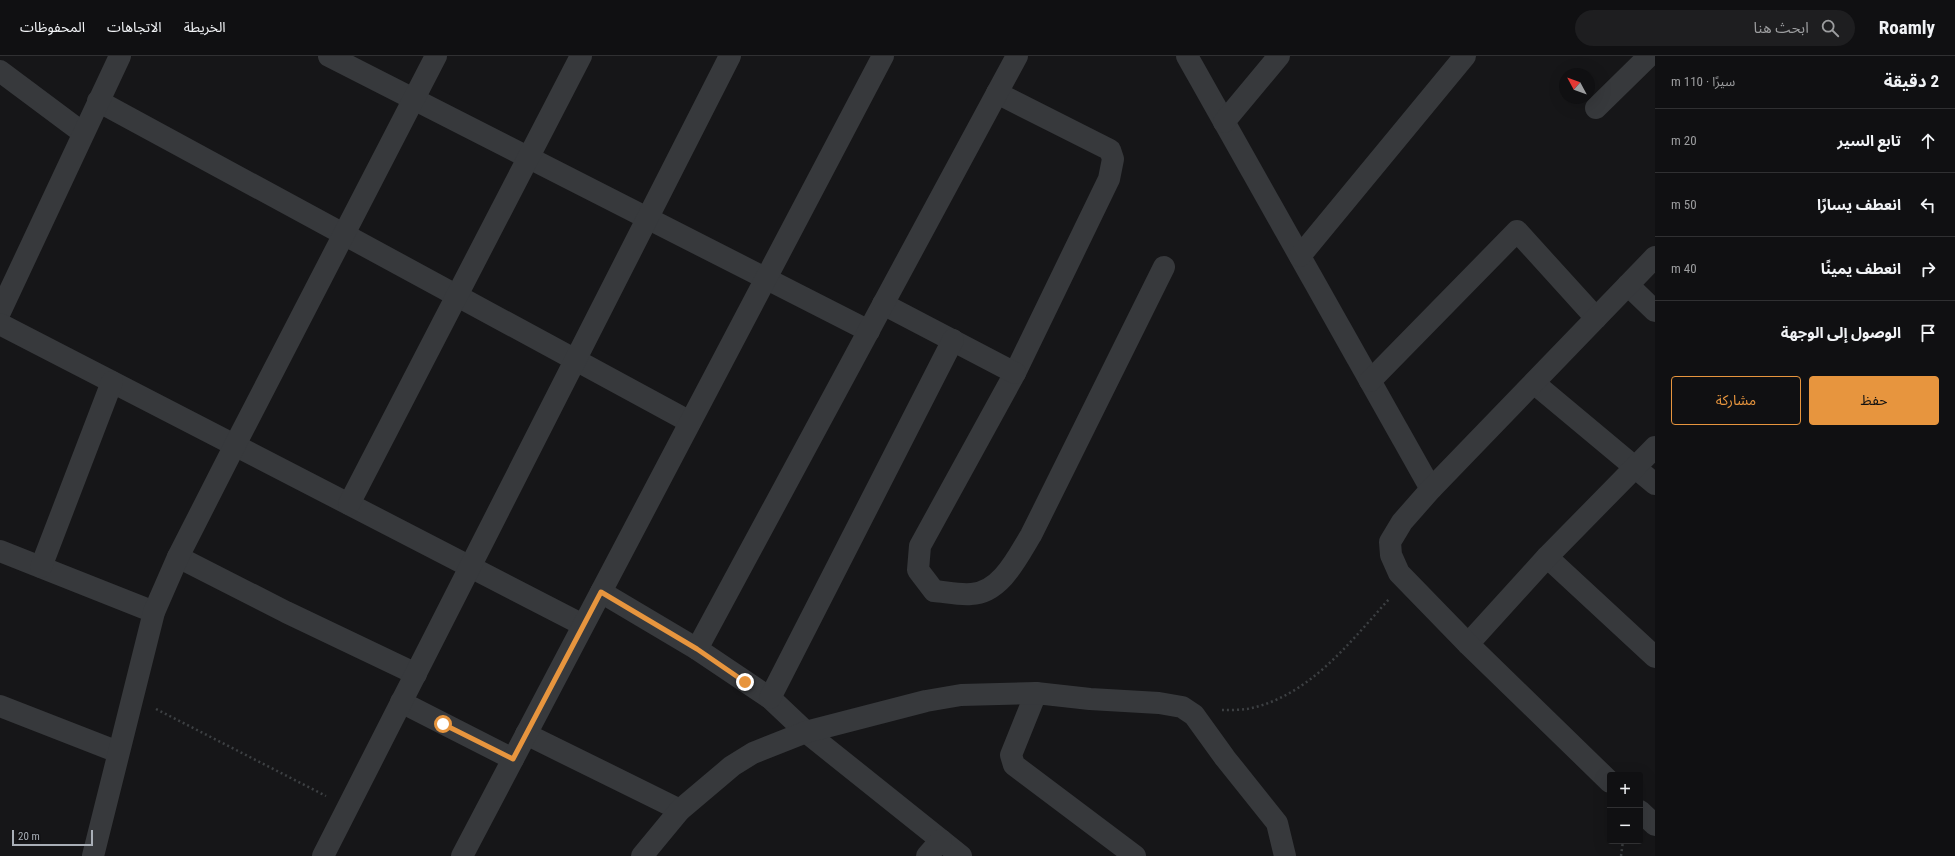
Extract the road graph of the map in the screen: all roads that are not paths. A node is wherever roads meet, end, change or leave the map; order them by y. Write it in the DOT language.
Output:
graph roads {
  1 [pos="120,56"];
  2 [pos="329,56"];
  3 [pos="436,56"];
  4 [pos="581,56"];
  5 [pos="730,56"];
  6 [pos="883,56"];
  7 [pos="1017,56"];
  8 [pos="1187,56"];
  9 [pos="1279,56"];
  10 [pos="1465,56"];
  11 [pos="1649,56"];
  12 [pos="0,71"];
  13 [pos="997,93"];
  14 [pos="414,99"];
  15 [pos="98,101"];
  16 [pos="1596,108"];
  17 [pos="1224,122"];
  18 [pos="83,133"];
  19 [pos="528,158"];
  20 [pos="648,218"];
  21 [pos="344,234"];
  22 [pos="1300,256"];
  23 [pos="1655,257"];
  24 [pos="1164,267"];
  25 [pos="766,278"];
  26 [pos="1628,285"];
  27 [pos="457,295"];
  28 [pos="884,304"];
  29 [pos="1655,310"];
  30 [pos="0,312"];
  31 [pos="1596,318"];
  32 [pos="0,324"];
  33 [pos="869,331"];
  34 [pos="953,340"];
  35 [pos="576,360"];
  36 [pos="1015,373"];
  37 [pos="1370,381"];
  38 [pos="112,382"];
  39 [pos="1534,383"];
  40 [pos="690,422"];
  41 [pos="235,445"];
  42 [pos="1655,447"];
  43 [pos="1635,467"];
  44 [pos="1655,484"];
  45 [pos="1431,490"];
  46 [pos="349,504"];
  47 [pos="0,551"];
  48 [pos="178,557"];
  49 [pos="1547,557"];
  50 [pos="40,567"];
  51 [pos="470,567"];
  52 [pos="601,592"];
  53 [pos="154,612"];
  54 [pos="583,625"];
  55 [pos="1468,644"];
  56 [pos="697,649"];
  57 [pos="1655,657"];
  58 [pos="416,674"];
  59 [pos="1036,693"];
  60 [pos="770,698"];
  61 [pos="401,702"];
  62 [pos="0,706"];
  63 [pos="806,732"];
  64 [pos="526,734"];
  65 [pos="118,752"];
  66 [pos="513,759"];
  67 [pos="1607,779"];
  68 [pos="680,810"];
  69 [pos="1643,814"];
  70 [pos="1655,825"];
  71 [pos="934,848"];
  72 [pos="93,856"];
  73 [pos="323,856"];
  74 [pos="462,856"];
  75 [pos="642,856"];
  76 [pos="961,856"];
  77 [pos="1135,856"];
  78 [pos="1285,856"];
  1 -- 15 [label="street"];
  2 -- 14 [label="street"];
  3 -- 14 [label="street"];
  4 -- 19 [label="street"];
  5 -- 20 [label="street"];
  6 -- 25 [label="street"];
  7 -- 13 [label="street"];
  8 -- 17 [label="street"];
  9 -- 17 [label="street"];
  10 -- 22 [label="street"];
  11 -- 16 [label="street"];
  12 -- 18 [label="street"];
  13 -- 28 [label="street"];
  13 -- 36 [label="street"];
  14 -- 19 [label="street"];
  14 -- 21 [label="street"];
  15 -- 18 [label="street"];
  15 -- 21 [label="street"];
  17 -- 22 [label="street"];
  18 -- 30 [label="street"];
  19 -- 20 [label="street"];
  19 -- 27 [label="street"];
  20 -- 25 [label="street"];
  20 -- 35 [label="street"];
  21 -- 27 [label="street"];
  21 -- 41 [label="street"];
  22 -- 37 [label="street"];
  23 -- 26 [label="street"];
  24 -- 36 [label="street"];
  25 -- 33 [label="street"];
  25 -- 40 [label="street"];
  26 -- 29 [label="street"];
  26 -- 31 [label="street"];
  27 -- 35 [label="street"];
  27 -- 46 [label="street"];
  28 -- 33 [label="street"];
  28 -- 34 [label="street"];
  31 -- 37 [label="street"];
  31 -- 39 [label="street"];
  32 -- 38 [label="street"];
  33 -- 56 [label="street"];
  34 -- 36 [label="street"];
  34 -- 60 [label="street"];
  35 -- 40 [label="street"];
  35 -- 51 [label="street"];
  37 -- 45 [label="street"];
  38 -- 41 [label="street"];
  38 -- 50 [label="street"];
  39 -- 43 [label="street"];
  39 -- 45 [label="street"];
  40 -- 52 [label="street"];
  41 -- 46 [label="street"];
  41 -- 48 [label="street"];
  42 -- 43 [label="street"];
  43 -- 44 [label="street"];
  43 -- 49 [label="street"];
  45 -- 55 [label="street"];
  46 -- 51 [label="street"];
  47 -- 50 [label="street"];
  48 -- 53 [label="street"];
  48 -- 58 [label="street"];
  49 -- 55 [label="street"];
  49 -- 57 [label="street"];
  50 -- 53 [label="street"];
  51 -- 54 [label="street"];
  51 -- 58 [label="street"];
  52 -- 54 [label="street"];
  52 -- 56 [label="street"];
  53 -- 65 [label="street"];
  54 -- 64 [label="street"];
  55 -- 67 [label="street"];
  56 -- 60 [label="street"];
  58 -- 61 [label="street"];
  59 -- 63 [label="street"];
  59 -- 77 [label="street"];
  59 -- 78 [label="street"];
  60 -- 63 [label="street"];
  61 -- 66 [label="street"];
  61 -- 73 [label="street"];
  62 -- 65 [label="street"];
  63 -- 68 [label="street"];
  63 -- 71 [label="street"];
  64 -- 66 [label="street"];
  64 -- 68 [label="street"];
  65 -- 72 [label="street"];
  66 -- 74 [label="street"];
  68 -- 75 [label="street"];
  69 -- 70 [label="street"];
  71 -- 76 [label="street"];
}
